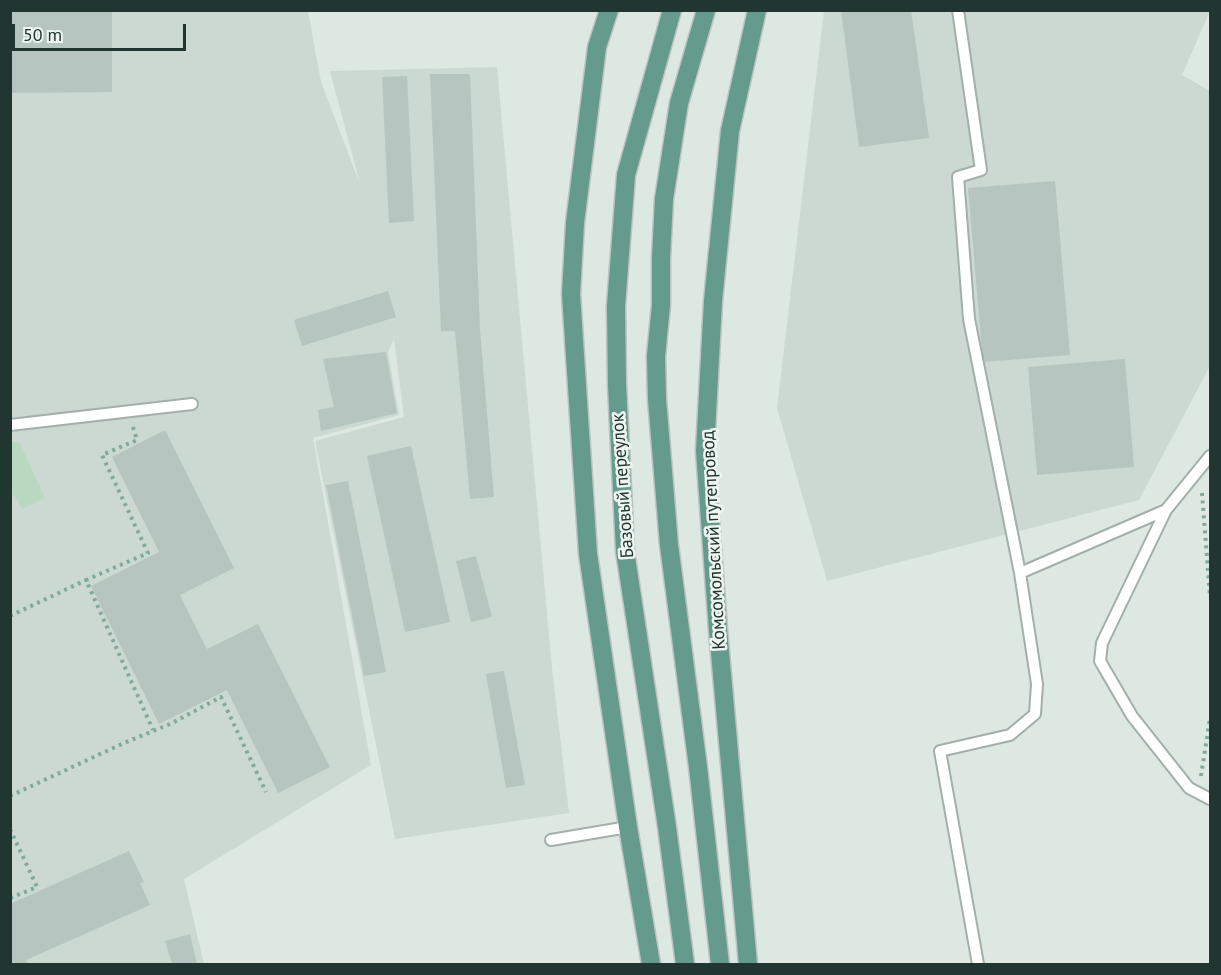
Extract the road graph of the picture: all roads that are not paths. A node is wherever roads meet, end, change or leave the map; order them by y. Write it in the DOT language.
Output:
graph roads {
  1 [pos="609,10"];
  2 [pos="672,10"];
  3 [pos="706,10"];
  4 [pos="757,10"];
  5 [pos="958,10"];
  6 [pos="192,404"];
  7 [pos="10,424"];
  8 [pos="1210,456"];
  9 [pos="1166,510"];
  10 [pos="1020,573"];
  11 [pos="1210,799"];
  12 [pos="627,827"];
  13 [pos="551,840"];
  14 [pos="651,964"];
  15 [pos="685,964"];
  16 [pos="720,964"];
  17 [pos="748,964"];
  18 [pos="978,964"];
  1 -- 12 [label="main road"];
  2 -- 15 [label="main road, Базовый переулок"];
  3 -- 16 [label="main road"];
  4 -- 17 [label="main road, Комсомольский путепровод"];
  5 -- 10 [label="lane"];
  6 -- 7 [label="lane"];
  8 -- 9 [label="lane"];
  9 -- 10 [label="lane"];
  9 -- 11 [label="lane"];
  10 -- 18 [label="lane"];
  12 -- 13 [label="lane"];
  12 -- 14 [label="main road"];
}
